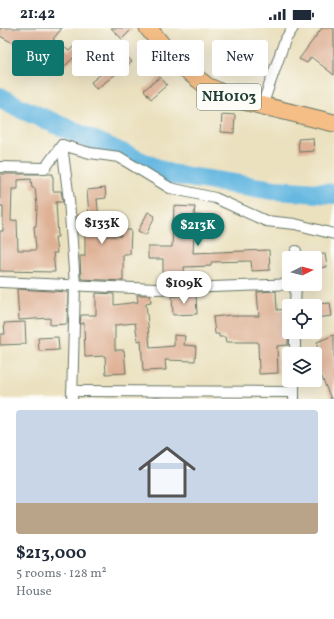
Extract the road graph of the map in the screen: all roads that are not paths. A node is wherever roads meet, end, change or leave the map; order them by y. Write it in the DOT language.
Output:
graph roads {
  1 [pos="148,28"];
  2 [pos="293,28"];
  3 [pos="262,106"];
  4 [pos="334,123"];
  5 [pos="62,145"];
  6 [pos="0,167"];
  7 [pos="334,234"];
  8 [pos="0,282"];
  9 [pos="282,284"];
  10 [pos="75,285"];
  11 [pos="72,395"];
  12 [pos="294,395"];
  1 -- 3 [label="highway, NH0103"];
  2 -- 3 [label="street"];
  3 -- 4 [label="highway, NH0103"];
  5 -- 6 [label="street"];
  5 -- 7 [label="street"];
  5 -- 10 [label="street"];
  8 -- 10 [label="street"];
  9 -- 10 [label="street"];
  10 -- 11 [label="street"];
  11 -- 12 [label="street"];
}
